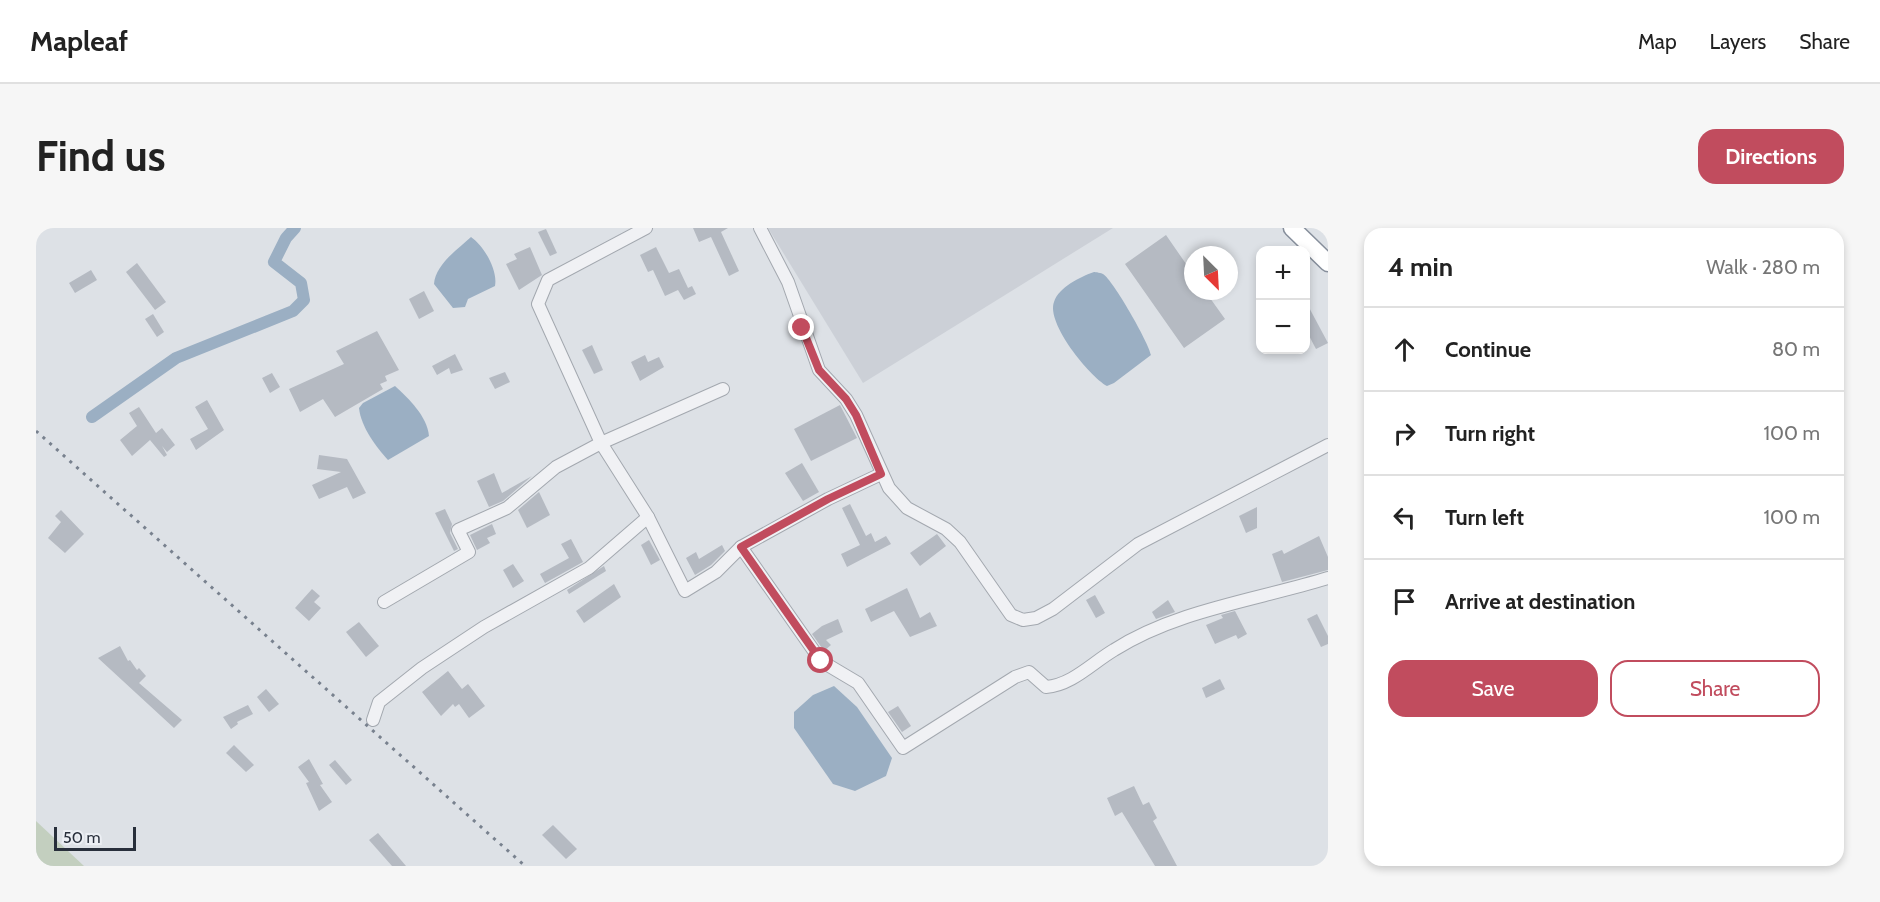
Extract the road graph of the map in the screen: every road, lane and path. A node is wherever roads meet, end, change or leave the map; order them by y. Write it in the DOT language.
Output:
graph roads {
  1 [pos="646,228"];
  2 [pos="760,228"];
  3 [pos="1292,228"];
  4 [pos="1328,262"];
  5 [pos="723,389"];
  6 [pos="601,443"];
  7 [pos="1328,445"];
  8 [pos="881,474"];
  9 [pos="648,517"];
  10 [pos="741,547"];
  11 [pos="1328,578"];
  12 [pos="384,602"];
  13 [pos="373,720"];
  1 -- 6 [label="street"];
  2 -- 8 [label="street"];
  3 -- 4 [label="highway"];
  5 -- 6 [label="street"];
  6 -- 9 [label="street"];
  6 -- 12 [label="street"];
  7 -- 8 [label="street"];
  8 -- 10 [label="street"];
  9 -- 10 [label="street"];
  9 -- 13 [label="street"];
  10 -- 11 [label="street"];
}
